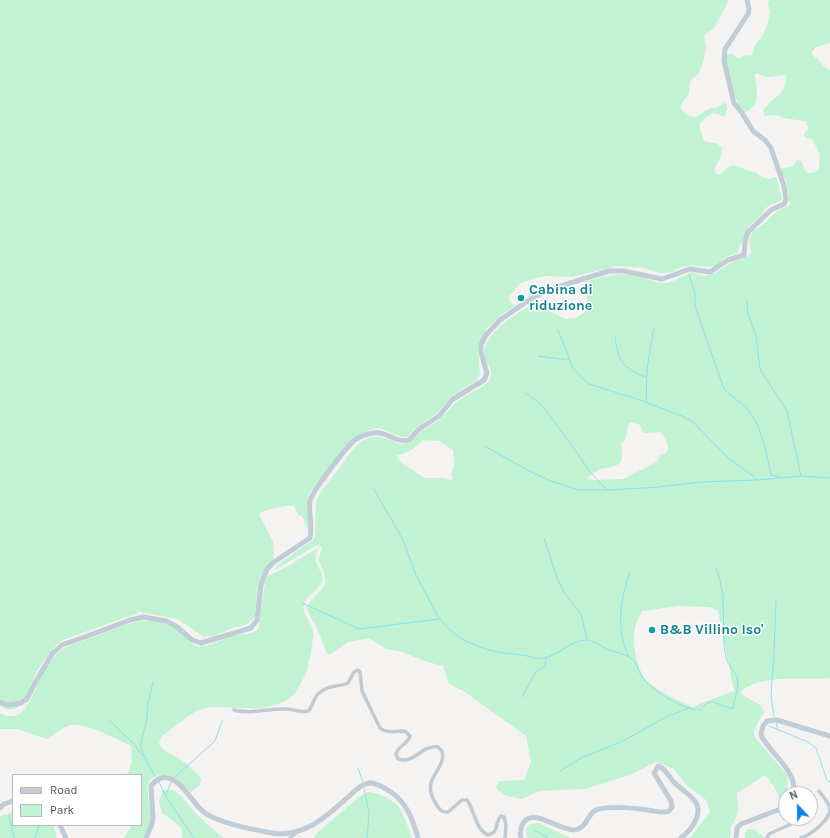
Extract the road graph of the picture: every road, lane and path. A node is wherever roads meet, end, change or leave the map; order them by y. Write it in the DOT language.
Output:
graph roads {
  1 [pos="747,0"];
  2 [pos="0,702"];
  3 [pos="234,710"];
  4 [pos="830,736"];
  5 [pos="793,786"];
  6 [pos="819,790"];
  7 [pos="12,801"];
  8 [pos="0,808"];
  9 [pos="778,810"];
  10 [pos="829,818"];
  11 [pos="60,826"];
  12 [pos="787,826"];
  13 [pos="296,832"];
  14 [pos="66,838"];
  15 [pos="146,838"];
  16 [pos="290,838"];
  17 [pos="418,838"];
  18 [pos="505,838"];
  19 [pos="521,838"];
  20 [pos="681,838"];
  21 [pos="736,838"];
  22 [pos="767,838"];
  23 [pos="801,838"];
  1 -- 2 [label="street"];
  3 -- 18 [label="street"];
  4 -- 5 [label="street"];
  6 -- 10 [label="street"];
  7 -- 8 [label="street"];
  9 -- 21 [label="street"];
  10 -- 23 [label="street"];
  11 -- 14 [label="street"];
  12 -- 22 [label="street"];
  13 -- 15 [label="street"];
  13 -- 16 [label="street"];
  13 -- 17 [label="street"];
  19 -- 20 [label="street"];
}
